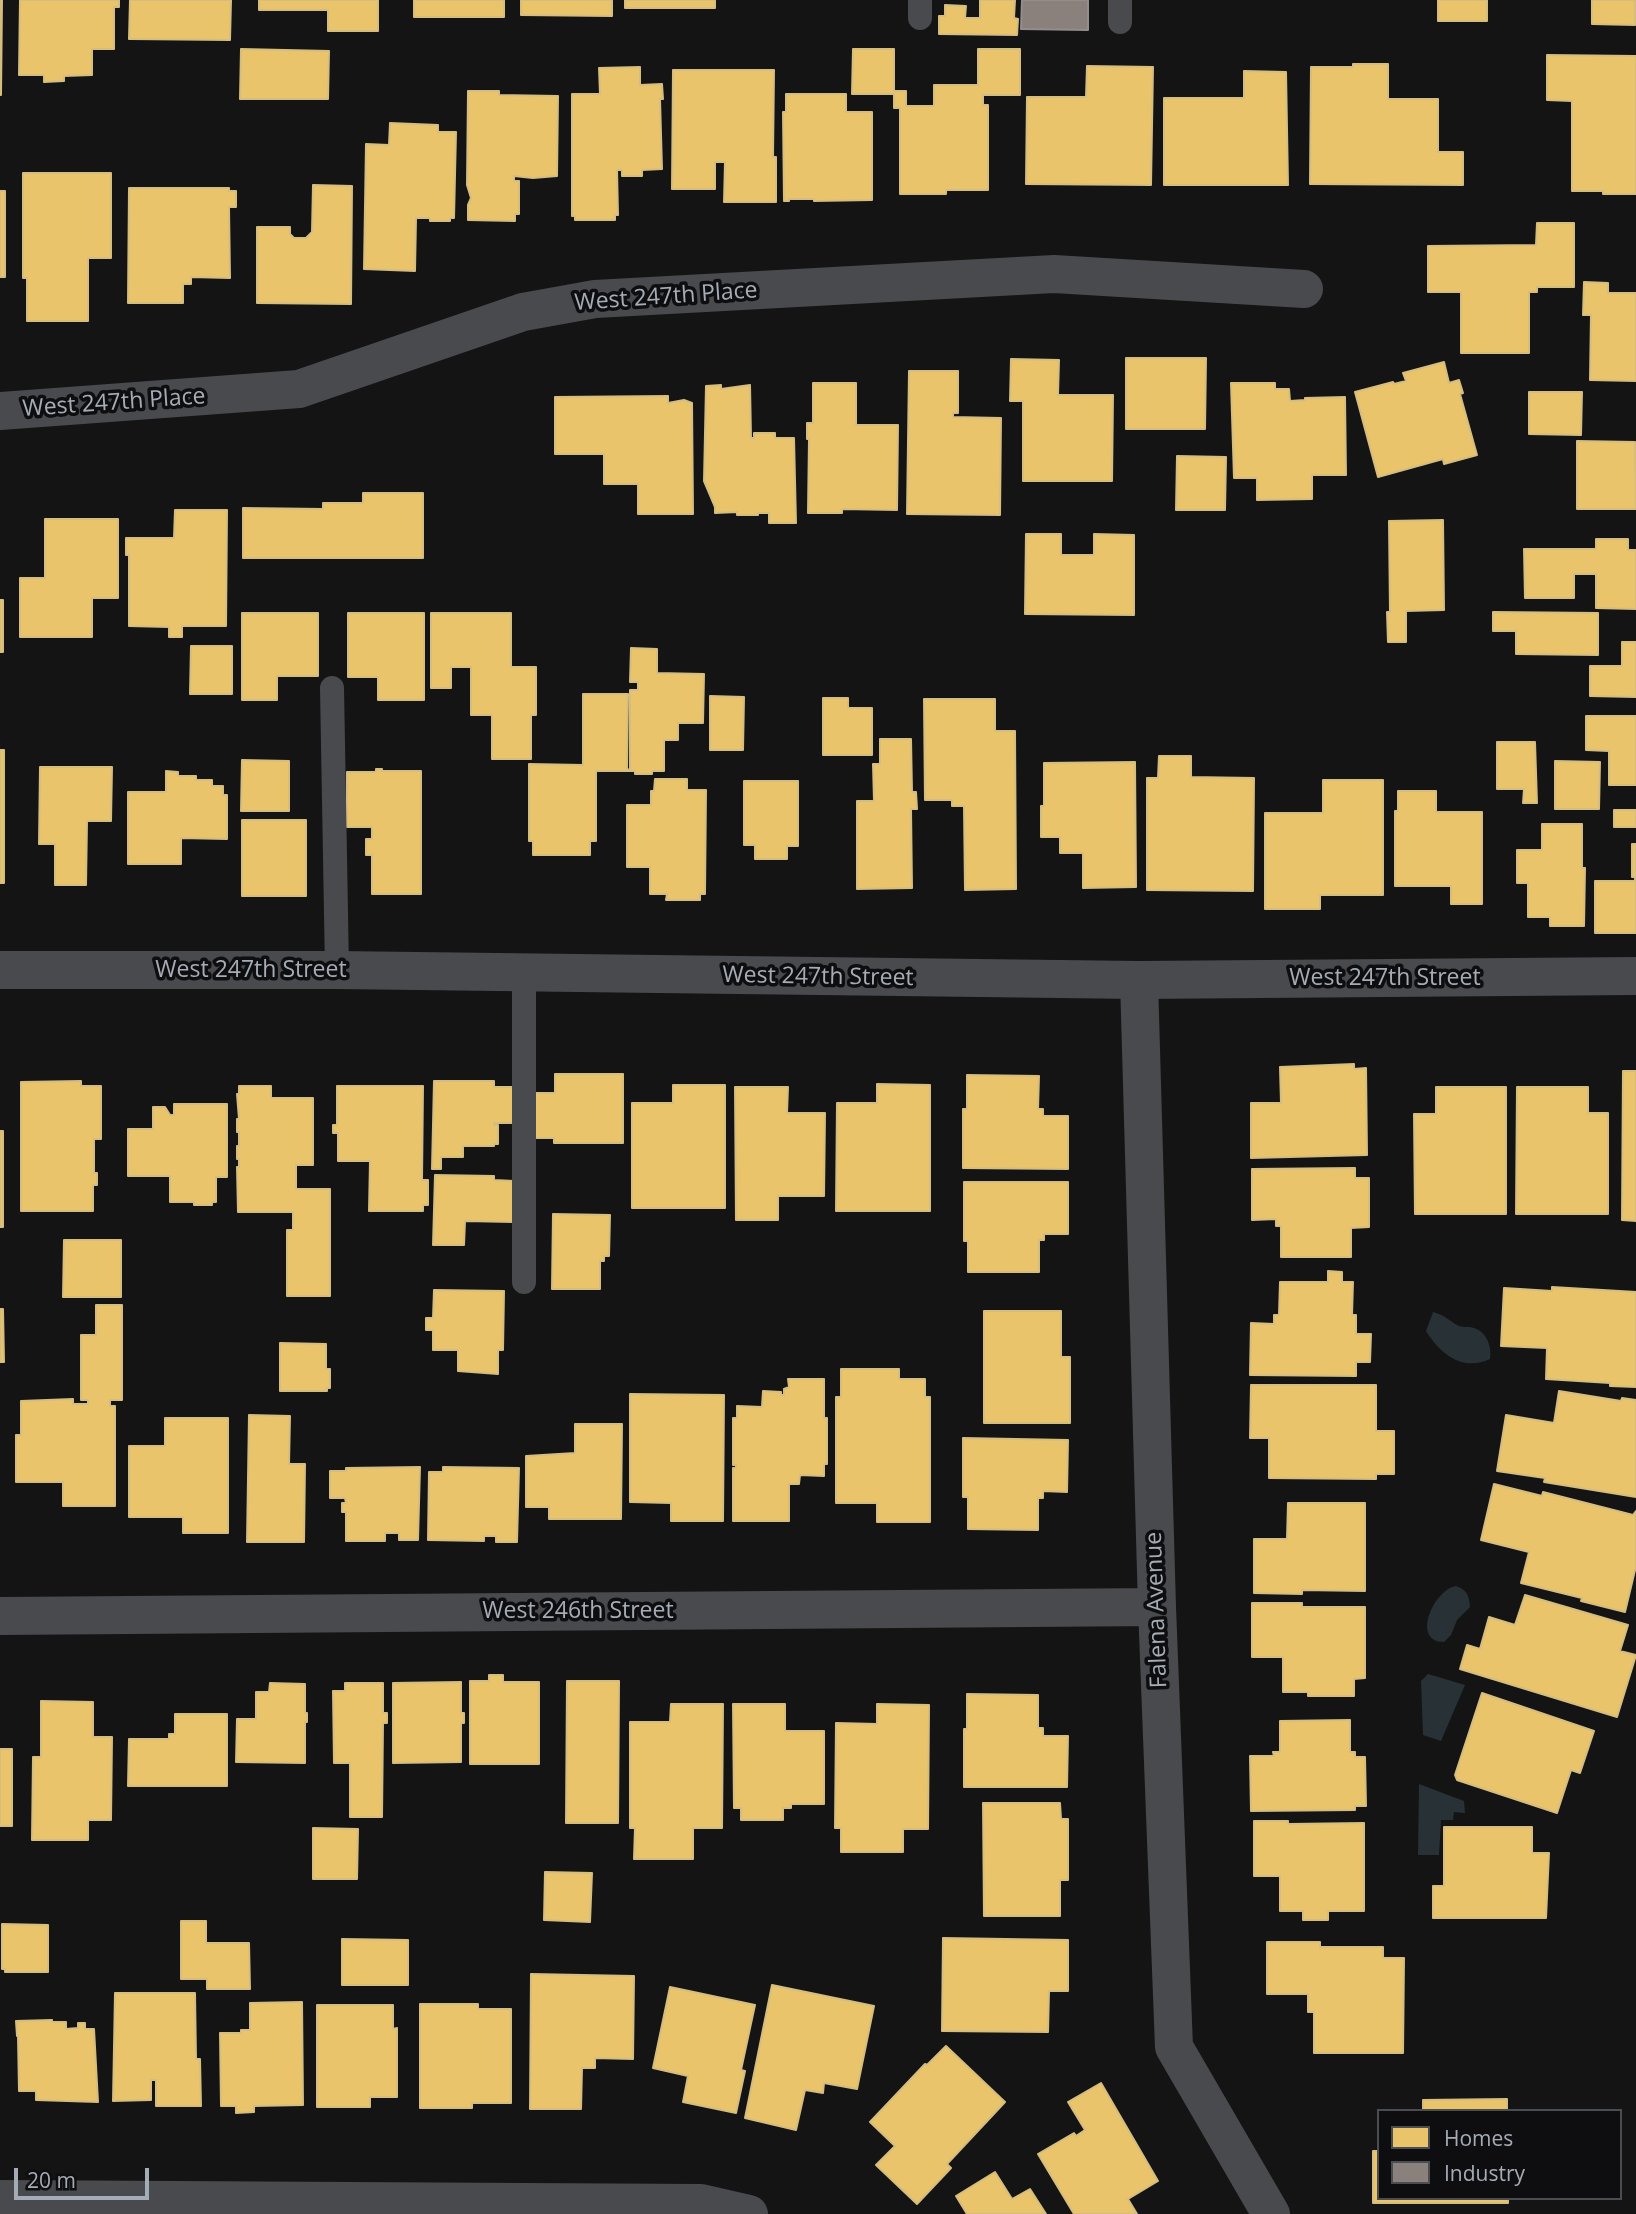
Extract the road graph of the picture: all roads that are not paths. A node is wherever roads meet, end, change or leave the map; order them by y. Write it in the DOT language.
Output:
graph roads {
  1 [pos="1304,289"];
  2 [pos="0,411"];
  3 [pos="332,688"];
  4 [pos="0,970"];
  5 [pos="337,970"];
  6 [pos="524,973"];
  7 [pos="1636,976"];
  8 [pos="1139,980"];
  9 [pos="524,1282"];
  10 [pos="1157,1606"];
  11 [pos="0,1616"];
  12 [pos="0,2199"];
  13 [pos="749,2214"];
  14 [pos="1271,2214"];
  1 -- 2 [label="street, West 247th Place"];
  3 -- 5 [label="lane"];
  4 -- 5 [label="street, West 247th Street"];
  5 -- 6 [label="street, West 247th Street"];
  6 -- 8 [label="street, West 247th Street"];
  6 -- 9 [label="lane"];
  7 -- 8 [label="street, West 247th Street"];
  8 -- 10 [label="street, Falena Avenue"];
  10 -- 11 [label="street, West 246th Street"];
  10 -- 14 [label="street, Falena Avenue"];
  12 -- 13 [label="street"];
}
